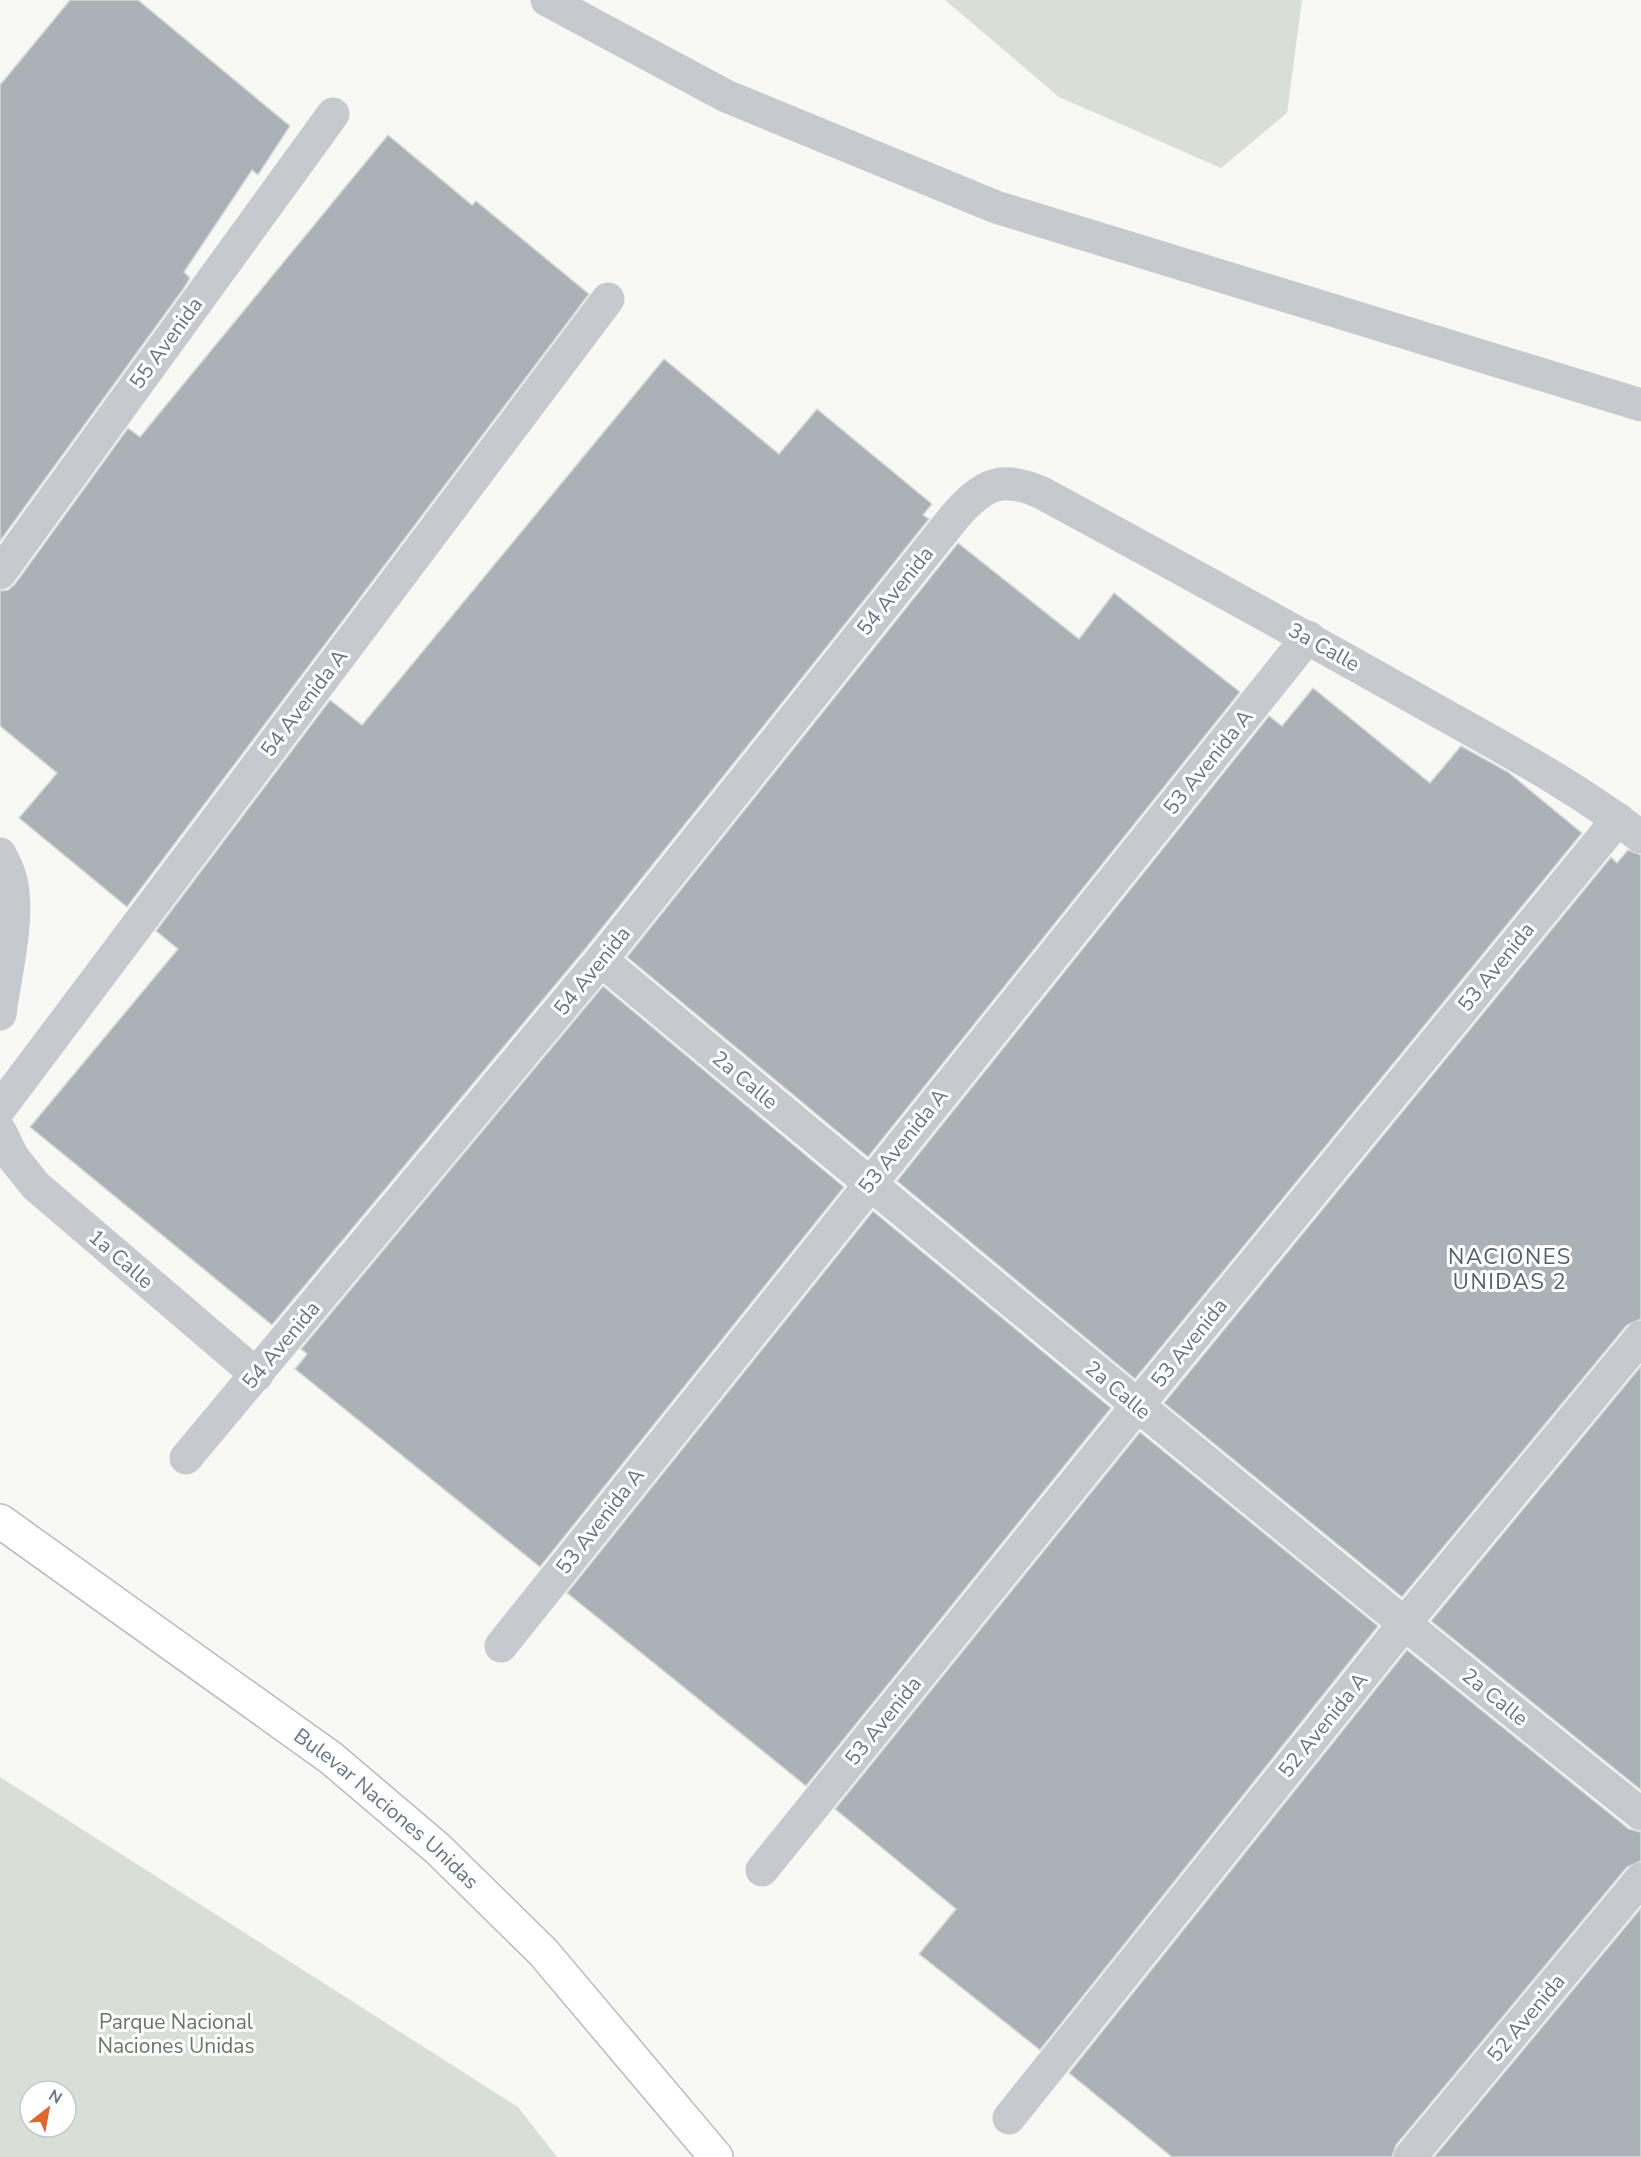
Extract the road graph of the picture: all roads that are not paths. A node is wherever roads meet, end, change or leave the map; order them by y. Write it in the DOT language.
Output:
graph roads {
  1 [pos="547,0"];
  2 [pos="333,114"];
  3 [pos="608,299"];
  4 [pos="1641,405"];
  5 [pos="994,484"];
  6 [pos="0,573"];
  7 [pos="1308,637"];
  8 [pos="1629,828"];
  9 [pos="0,854"];
  10 [pos="601,960"];
  11 [pos="0,1014"];
  12 [pos="0,1108"];
  13 [pos="0,1131"];
  14 [pos="869,1183"];
  15 [pos="1641,1337"];
  16 [pos="257,1375"];
  17 [pos="1137,1406"];
  18 [pos="186,1458"];
  19 [pos="0,1521"];
  20 [pos="1404,1624"];
  21 [pos="501,1646"];
  22 [pos="1641,1814"];
  23 [pos="762,1870"];
  24 [pos="1641,1879"];
  25 [pos="1009,2118"];
  26 [pos="716,2157"];
  27 [pos="1410,2157"];
  1 -- 4 [label="street"];
  2 -- 6 [label="street, 55 Avenida"];
  3 -- 12 [label="street, 54 Avenida A"];
  5 -- 7 [label="street, 3a Calle"];
  5 -- 10 [label="street, 54 Avenida"];
  7 -- 8 [label="street, 3a Calle"];
  7 -- 14 [label="street, 53 Avenida A"];
  8 -- 17 [label="street, 53 Avenida"];
  9 -- 11 [label="street"];
  10 -- 14 [label="street, 2a Calle"];
  10 -- 16 [label="street, 54 Avenida"];
  13 -- 16 [label="street, 1a Calle"];
  14 -- 17 [label="street, 2a Calle"];
  14 -- 21 [label="street, 53 Avenida A"];
  15 -- 20 [label="street, 52 Avenida A"];
  16 -- 18 [label="street, 54 Avenida"];
  17 -- 20 [label="street, 2a Calle"];
  17 -- 23 [label="street, 53 Avenida"];
  19 -- 26 [label="main road, Bulevar Naciones Unidas"];
  20 -- 22 [label="street, 2a Calle"];
  20 -- 25 [label="street, 52 Avenida A"];
  24 -- 27 [label="street, 52 Avenida"];
}
